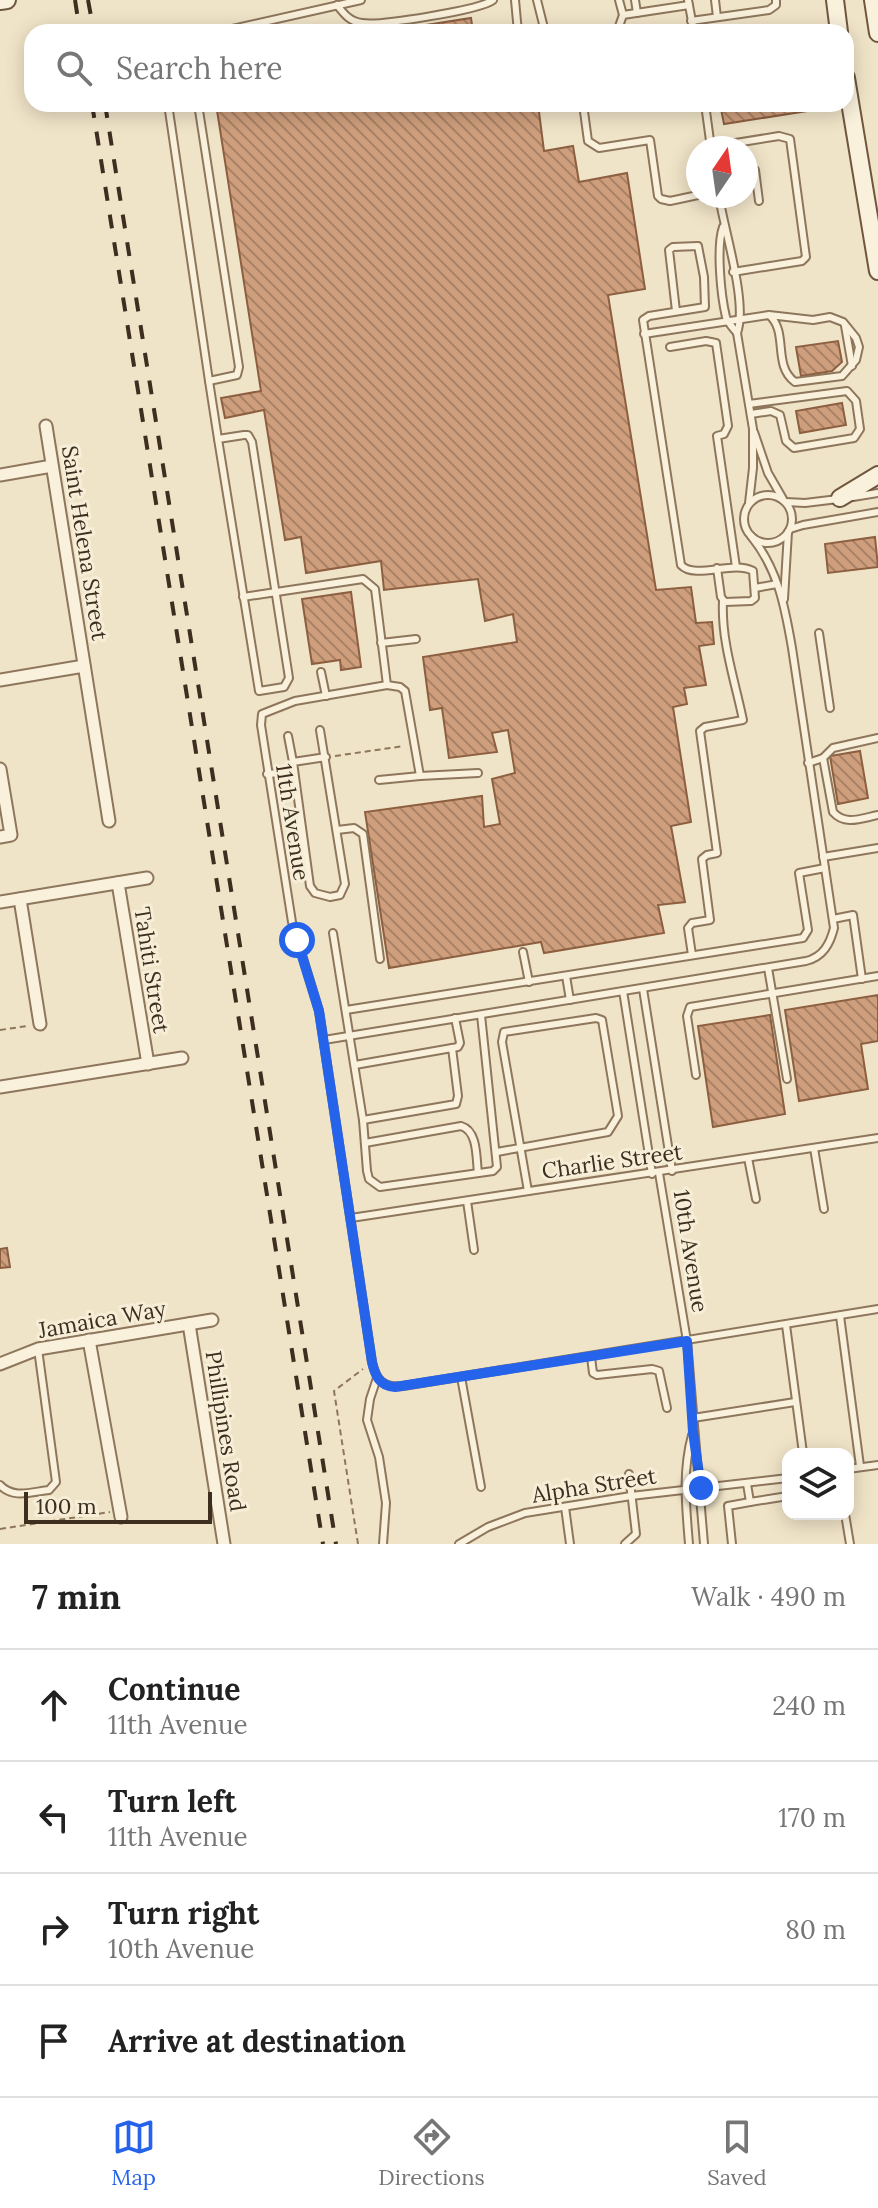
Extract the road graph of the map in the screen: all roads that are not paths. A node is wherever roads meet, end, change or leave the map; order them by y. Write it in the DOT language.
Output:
graph roads {
  1 [pos="7,0"];
  2 [pos="361,0"];
  3 [pos="493,0"];
  4 [pos="515,0"];
  5 [pos="537,0"];
  6 [pos="619,0"];
  7 [pos="635,0"];
  8 [pos="715,0"];
  9 [pos="776,0"];
  10 [pos="835,0"];
  11 [pos="873,0"];
  12 [pos="0,1"];
  13 [pos="688,2"];
  14 [pos="337,5"];
  15 [pos="637,13"];
  16 [pos="623,15"];
  17 [pos="717,17"];
  18 [pos="691,21"];
  19 [pos="254,24"];
  20 [pos="517,24"];
  21 [pos="543,24"];
  22 [pos="620,24"];
  23 [pos="692,24"];
  24 [pos="838,24"];
  25 [pos="878,33"];
  26 [pos="169,112"];
  27 [pos="199,112"];
  28 [pos="584,112"];
  29 [pos="706,112"];
  30 [pos="852,112"];
  31 [pos="709,136"];
  32 [pos="758,139"];
  33 [pos="758,193"];
  34 [pos="686,198"];
  35 [pos="759,201"];
  36 [pos="721,208"];
  37 [pos="723,227"];
  38 [pos="878,271"];
  39 [pos="733,272"];
  40 [pos="705,307"];
  41 [pos="676,311"];
  42 [pos="769,315"];
  43 [pos="742,319"];
  44 [pos="726,321"];
  45 [pos="705,324"];
  46 [pos="691,327"];
  47 [pos="737,333"];
  48 [pos="644,334"];
  49 [pos="694,343"];
  50 [pos="670,347"];
  51 [pos="209,381"];
  52 [pos="749,404"];
  53 [pos="751,414"];
  54 [pos="46,426"];
  55 [pos="753,429"];
  56 [pos="218,439"];
  57 [pos="52,466"];
  58 [pos="0,475"];
  59 [pos="878,475"];
  60 [pos="878,493"];
  61 [pos="840,498"];
  62 [pos="784,501"];
  63 [pos="749,503"];
  64 [pos="878,512"];
  65 [pos="789,531"];
  66 [pos="751,536"];
  67 [pos="736,567"];
  68 [pos="717,568"];
  69 [pos="777,584"];
  70 [pos="755,588"];
  71 [pos="276,591"];
  72 [pos="243,597"];
  73 [pos="723,601"];
  74 [pos="784,603"];
  75 [pos="819,633"];
  76 [pos="416,639"];
  77 [pos="381,643"];
  78 [pos="84,666"];
  79 [pos="321,672"];
  80 [pos="0,680"];
  81 [pos="387,685"];
  82 [pos="326,696"];
  83 [pos="830,708"];
  84 [pos="320,730"];
  85 [pos="288,736"];
  86 [pos="877,738"];
  87 [pos="326,757"];
  88 [pos="823,758"];
  89 [pos="293,762"];
  90 [pos="808,763"];
  91 [pos="0,769"];
  92 [pos="294,772"];
  93 [pos="478,773"];
  94 [pos="267,774"];
  95 [pos="420,776"];
  96 [pos="379,780"];
  97 [pos="878,815"];
  98 [pos="109,821"];
  99 [pos="337,830"];
  100 [pos="0,837"];
  101 [pos="878,848"];
  102 [pos="823,857"];
  103 [pos="825,868"];
  104 [pos="147,878"];
  105 [pos="118,883"];
  106 [pos="20,899"];
  107 [pos="0,902"];
  108 [pos="833,919"];
  109 [pos="333,933"];
  110 [pos="523,952"];
  111 [pos="692,955"];
  112 [pos="380,959"];
  113 [pos="768,968"];
  114 [pos="566,976"];
  115 [pos="878,976"];
  116 [pos="862,979"];
  117 [pos="529,982"];
  118 [pos="643,989"];
  119 [pos="623,991"];
  120 [pos="773,992"];
  121 [pos="570,1000"];
  122 [pos="346,1010"];
  123 [pos="481,1015"];
  124 [pos="455,1018"];
  125 [pos="40,1024"];
  126 [pos="350,1037"];
  127 [pos="324,1040"];
  128 [pos="452,1048"];
  129 [pos="182,1058"];
  130 [pos="148,1064"];
  131 [pos="355,1065"];
  132 [pos="696,1075"];
  133 [pos="787,1079"];
  134 [pos="0,1087"];
  135 [pos="363,1120"];
  136 [pos="878,1138"];
  137 [pos="365,1143"];
  138 [pos="521,1148"];
  139 [pos="814,1148"];
  140 [pos="497,1152"];
  141 [pos="748,1158"];
  142 [pos="672,1171"];
  143 [pos="478,1173"];
  144 [pos="656,1174"];
  145 [pos="528,1191"];
  146 [pos="756,1199"];
  147 [pos="467,1201"];
  148 [pos="824,1209"];
  149 [pos="351,1218"];
  150 [pos="474,1250"];
  151 [pos="878,1309"];
  152 [pos="840,1316"];
  153 [pos="212,1320"];
  154 [pos="189,1324"];
  155 [pos="786,1325"];
  156 [pos="89,1340"];
  157 [pos="687,1341"];
  158 [pos="38,1349"];
  159 [pos="591,1357"];
  160 [pos="0,1364"];
  161 [pos="461,1377"];
  162 [pos="377,1378"];
  163 [pos="795,1402"];
  164 [pos="667,1408"];
  165 [pos="693,1418"];
  166 [pos="693,1432"];
  167 [pos="802,1448"];
  168 [pos="878,1465"];
  169 [pos="860,1466"];
  170 [pos="854,1468"];
  171 [pos="629,1474"];
  172 [pos="782,1479"];
  173 [pos="747,1484"];
  174 [pos="0,1485"];
  175 [pos="481,1487"];
  176 [pos="701,1488"];
  177 [pos="685,1489"];
  178 [pos="631,1496"];
  179 [pos="782,1497"];
  180 [pos="750,1502"];
  181 [pos="565,1507"];
  182 [pos="120,1514"];
  183 [pos="846,1520"];
  184 [pos="224,1544"];
  185 [pos="383,1544"];
  186 [pos="459,1544"];
  187 [pos="570,1544"];
  188 [pos="625,1544"];
  189 [pos="689,1544"];
  190 [pos="704,1544"];
  191 [pos="732,1544"];
  192 [pos="850,1544"];
  1 -- 12 [label="main road"];
  2 -- 14 [label="lane"];
  3 -- 14 [label="lane"];
  4 -- 20 [label="lane"];
  5 -- 21 [label="lane"];
  6 -- 16 [label="lane"];
  7 -- 15 [label="lane"];
  8 -- 17 [label="lane"];
  9 -- 17 [label="lane"];
  10 -- 24 [label="main road"];
  11 -- 25 [label="main road"];
  13 -- 15 [label="lane"];
  13 -- 18 [label="lane"];
  14 -- 19 [label="lane"];
  15 -- 16 [label="lane"];
  16 -- 22 [label="lane"];
  17 -- 18 [label="lane"];
  18 -- 23 [label="lane"];
  26 -- 51 [label="lane"];
  27 -- 51 [label="lane"];
  28 -- 34 [label="lane"];
  29 -- 31 [label="lane"];
  30 -- 38 [label="main road"];
  32 -- 39 [label="lane"];
  33 -- 35 [label="lane"];
  36 -- 37 [label="lane"];
  37 -- 39 [label="lane"];
  37 -- 44 [label="lane"];
  39 -- 43 [label="lane"];
  40 -- 41 [label="lane"];
  40 -- 41 [label="lane"];
  40 -- 45 [label="lane"];
  41 -- 48 [label="lane"];
  42 -- 42 [label="lane"];
  42 -- 43 [label="lane"];
  43 -- 44 [label="lane"];
  43 -- 47 [label="lane"];
  44 -- 45 [label="lane"];
  44 -- 47 [label="lane"];
  45 -- 46 [label="lane"];
  46 -- 48 [label="lane"];
  46 -- 49 [label="lane"];
  47 -- 52 [label="lane"];
  48 -- 68 [label="lane"];
  49 -- 50 [label="lane"];
  49 -- 67 [label="lane"];
  51 -- 56 [label="lane"];
  52 -- 53 [label="lane"];
  52 -- 53 [label="lane"];
  53 -- 55 [label="lane"];
  54 -- 57 [label="street, Saint Helena Street"];
  55 -- 62 [label="lane"];
  55 -- 63 [label="lane"];
  56 -- 71 [label="lane"];
  56 -- 72 [label="lane"];
  57 -- 58 [label="street"];
  57 -- 78 [label="street, Saint Helena Street"];
  59 -- 61 [label="main road"];
  60 -- 61 [label="lane"];
  61 -- 62 [label="lane"];
  62 -- 63 [label="lane"];
  62 -- 65 [label="lane"];
  63 -- 66 [label="lane"];
  64 -- 65 [label="lane"];
  65 -- 66 [label="lane"];
  65 -- 74 [label="lane"];
  66 -- 69 [label="lane"];
  67 -- 68 [label="lane"];
  67 -- 70 [label="lane"];
  68 -- 73 [label="lane"];
  69 -- 70 [label="lane"];
  69 -- 74 [label="lane"];
  70 -- 73 [label="lane"];
  71 -- 72 [label="lane"];
  71 -- 72 [label="lane"];
  71 -- 77 [label="lane"];
  73 -- 111 [label="lane"];
  74 -- 90 [label="lane"];
  75 -- 83 [label="lane"];
  76 -- 77 [label="lane"];
  77 -- 81 [label="lane"];
  78 -- 80 [label="street"];
  78 -- 98 [label="street, Saint Helena Street"];
  79 -- 82 [label="lane"];
  81 -- 82 [label="lane"];
  81 -- 95 [label="lane"];
  82 -- 94 [label="lane, 11th Avenue"];
  84 -- 87 [label="lane"];
  85 -- 89 [label="lane"];
  86 -- 88 [label="lane"];
  87 -- 89 [label="lane"];
  87 -- 99 [label="lane"];
  88 -- 90 [label="lane"];
  88 -- 97 [label="lane"];
  89 -- 92 [label="lane"];
  90 -- 102 [label="lane"];
  91 -- 100 [label="street"];
  92 -- 94 [label="lane"];
  92 -- 99 [label="lane"];
  93 -- 95 [label="lane"];
  94 -- 127 [label="lane, 11th Avenue"];
  95 -- 96 [label="lane"];
  99 -- 112 [label="lane"];
  101 -- 102 [label="lane"];
  102 -- 103 [label="lane"];
  103 -- 108 [label="lane"];
  103 -- 111 [label="lane"];
  104 -- 105 [label="street"];
  105 -- 106 [label="street"];
  105 -- 130 [label="street, Tahiti Street"];
  106 -- 107 [label="street"];
  106 -- 125 [label="street"];
  108 -- 113 [label="lane"];
  108 -- 116 [label="lane"];
  109 -- 122 [label="lane"];
  110 -- 117 [label="lane"];
  111 -- 114 [label="lane"];
  113 -- 118 [label="lane"];
  113 -- 120 [label="lane"];
  114 -- 117 [label="lane"];
  114 -- 121 [label="lane"];
  115 -- 116 [label="lane"];
  116 -- 120 [label="lane"];
  117 -- 122 [label="lane"];
  118 -- 119 [label="lane"];
  118 -- 142 [label="lane, 10th Avenue"];
  119 -- 121 [label="lane"];
  119 -- 144 [label="lane, 10th Avenue"];
  120 -- 132 [label="lane"];
  120 -- 133 [label="lane"];
  121 -- 123 [label="lane"];
  122 -- 126 [label="lane"];
  123 -- 124 [label="lane"];
  123 -- 140 [label="lane"];
  124 -- 126 [label="lane"];
  124 -- 128 [label="lane"];
  126 -- 127 [label="lane"];
  126 -- 131 [label="lane"];
  127 -- 149 [label="lane, 11th Avenue"];
  128 -- 131 [label="lane"];
  128 -- 135 [label="lane"];
  129 -- 130 [label="street"];
  130 -- 134 [label="street"];
  131 -- 135 [label="lane"];
  135 -- 137 [label="lane"];
  136 -- 139 [label="lane, Charlie Street"];
  137 -- 143 [label="lane"];
  137 -- 143 [label="lane"];
  138 -- 138 [label="lane"];
  138 -- 140 [label="lane"];
  138 -- 145 [label="lane"];
  139 -- 141 [label="lane, Charlie Street"];
  139 -- 148 [label="lane"];
  140 -- 143 [label="lane"];
  141 -- 142 [label="lane, Charlie Street"];
  141 -- 146 [label="lane"];
  142 -- 144 [label="lane, Charlie Street"];
  144 -- 145 [label="lane, Charlie Street"];
  144 -- 157 [label="lane, 10th Avenue"];
  145 -- 147 [label="lane, Charlie Street"];
  147 -- 149 [label="lane, Charlie Street"];
  147 -- 150 [label="lane"];
  149 -- 162 [label="lane, 11th Avenue"];
  151 -- 152 [label="lane"];
  152 -- 155 [label="lane"];
  152 -- 169 [label="lane"];
  153 -- 154 [label="street, Jamaica Way"];
  154 -- 156 [label="street, Jamaica Way"];
  154 -- 184 [label="street, Phillipines Road"];
  155 -- 157 [label="lane"];
  155 -- 163 [label="lane"];
  156 -- 158 [label="street, Jamaica Way"];
  156 -- 182 [label="street"];
  157 -- 159 [label="lane"];
  157 -- 165 [label="lane, 10th Avenue"];
  158 -- 160 [label="street, Jamaica Way"];
  158 -- 174 [label="lane"];
  159 -- 161 [label="lane"];
  159 -- 164 [label="lane"];
  161 -- 162 [label="lane"];
  161 -- 175 [label="lane"];
  162 -- 185 [label="lane"];
  163 -- 165 [label="lane"];
  163 -- 167 [label="lane"];
  165 -- 166 [label="lane, 10th Avenue"];
  166 -- 176 [label="lane, 10th Avenue"];
  166 -- 177 [label="lane, 10th Avenue"];
  168 -- 169 [label="lane"];
  169 -- 170 [label="lane"];
  171 -- 178 [label="lane"];
  172 -- 173 [label="lane, Alpha Street"];
  173 -- 176 [label="lane, Alpha Street"];
  173 -- 180 [label="lane"];
  176 -- 177 [label="lane, Alpha Street"];
  176 -- 190 [label="lane, 10th Avenue"];
  177 -- 178 [label="lane, Alpha Street"];
  177 -- 189 [label="lane, 10th Avenue"];
  178 -- 181 [label="lane, Alpha Street"];
  178 -- 188 [label="lane"];
  179 -- 180 [label="lane"];
  180 -- 191 [label="lane"];
  181 -- 186 [label="lane, Alpha Street"];
  181 -- 187 [label="lane"];
  183 -- 192 [label="lane"];
}
